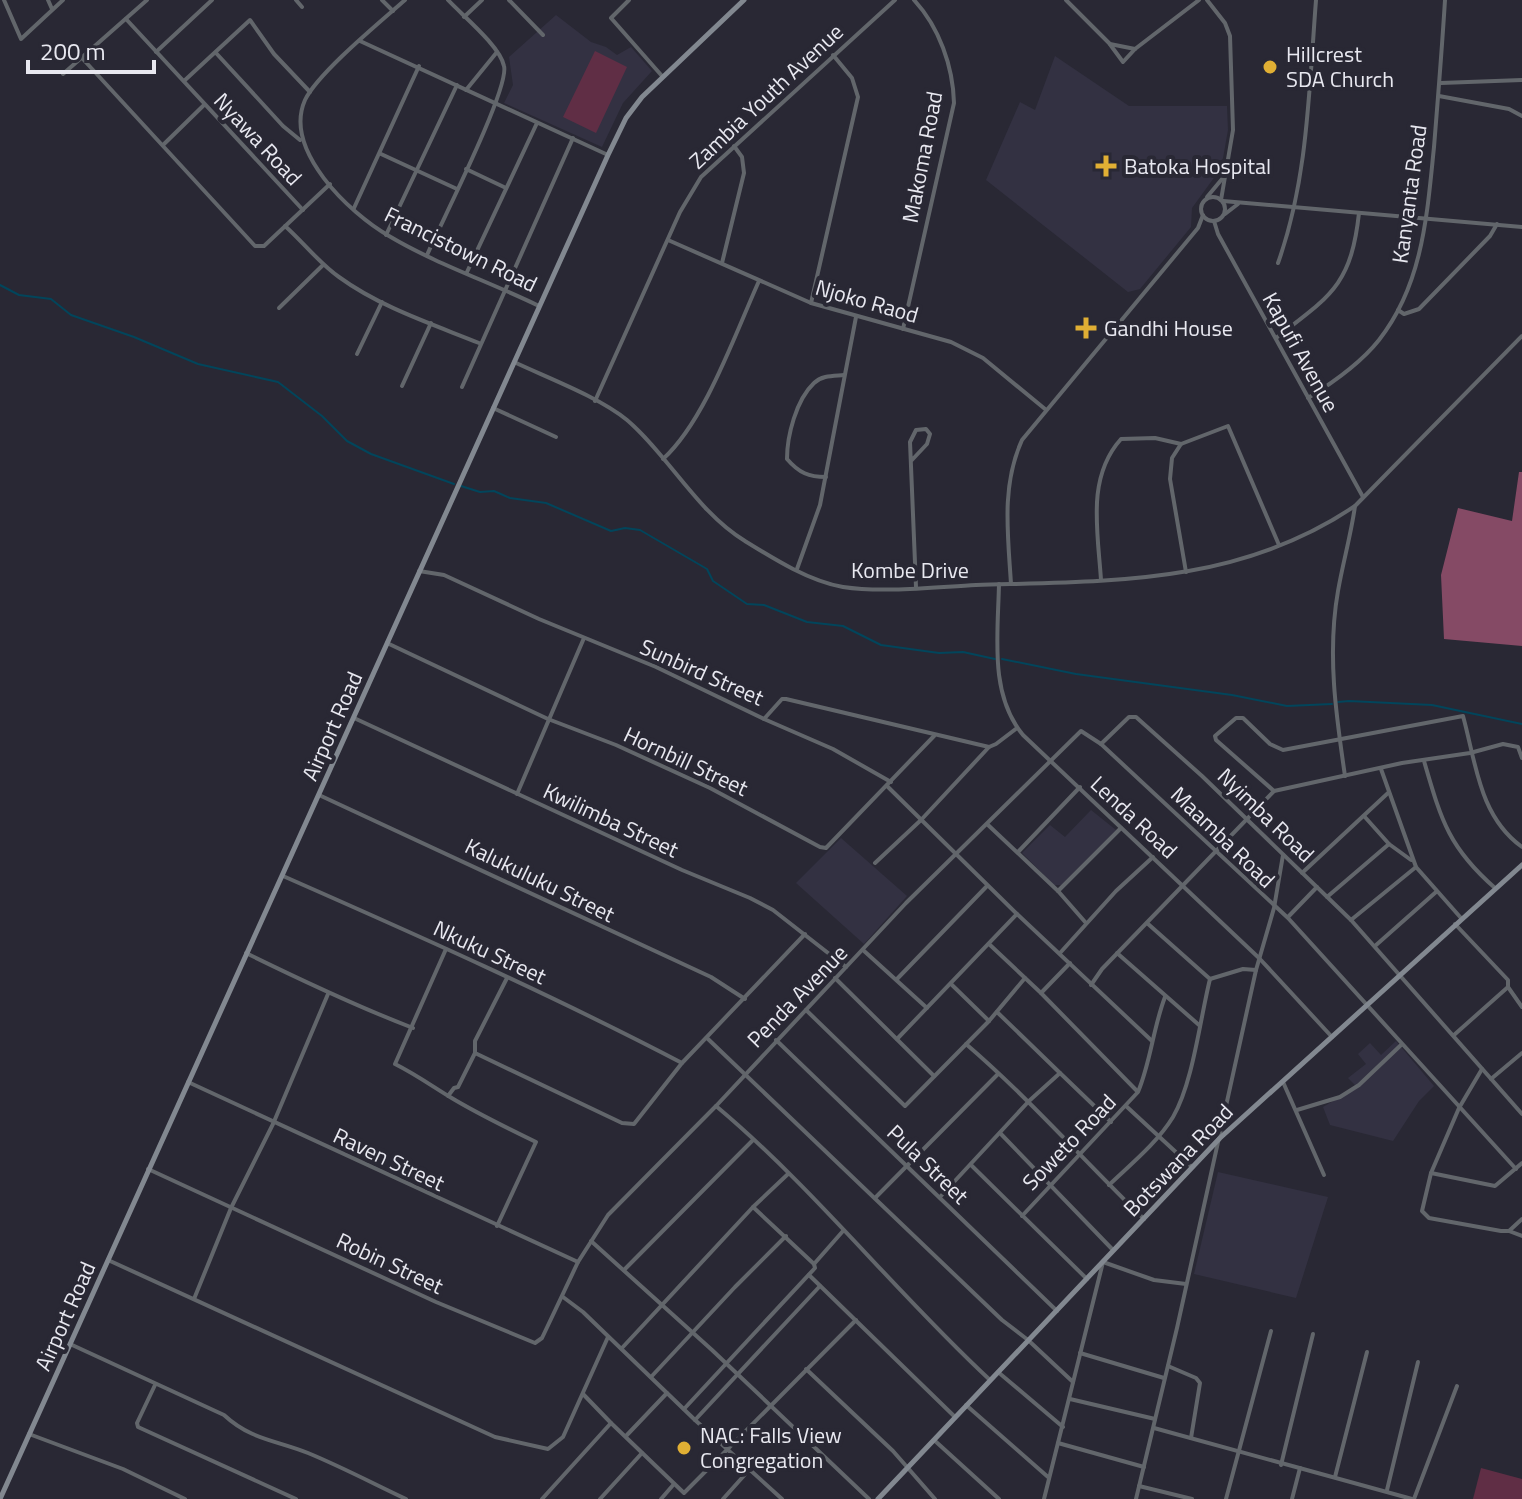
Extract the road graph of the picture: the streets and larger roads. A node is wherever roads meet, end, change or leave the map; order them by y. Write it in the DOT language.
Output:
graph roads {
  1 [pos="4,0"];
  2 [pos="48,0"];
  3 [pos="63,0"];
  4 [pos="147,0"];
  5 [pos="212,0"];
  6 [pos="296,0"];
  7 [pos="382,0"];
  8 [pos="405,0"];
  9 [pos="448,0"];
  10 [pos="482,0"];
  11 [pos="509,0"];
  12 [pos="629,0"];
  13 [pos="744,0"];
  14 [pos="895,0"];
  15 [pos="914,0"];
  16 [pos="1066,0"];
  17 [pos="1199,0"];
  18 [pos="1207,0"];
  19 [pos="1316,0"];
  20 [pos="1445,0"];
  21 [pos="302,7"];
  22 [pos="52,9"];
  23 [pos="393,11"];
  24 [pos="464,17"];
  25 [pos="126,19"];
  26 [pos="543,35"];
  27 [pos="360,41"];
  28 [pos="1109,43"];
  29 [pos="1135,49"];
  30 [pos="156,52"];
  31 [pos="497,52"];
  32 [pos="216,53"];
  33 [pos="832,55"];
  34 [pos="82,58"];
  35 [pos="419,66"];
  36 [pos="63,74"];
  37 [pos="662,76"];
  38 [pos="1522,80"];
  39 [pos="184,81"];
  40 [pos="1440,83"];
  41 [pos="457,85"];
  42 [pos="466,90"];
  43 [pos="310,92"];
  44 [pos="1439,96"];
  45 [pos="204,105"];
  46 [pos="497,105"];
  47 [pos="1522,116"];
  48 [pos="537,123"];
  49 [pos="573,138"];
  50 [pos="303,142"];
  51 [pos="163,145"];
  52 [pos="734,146"];
  53 [pos="381,154"];
  54 [pos="608,155"];
  55 [pos="466,169"];
  56 [pos="417,171"];
  57 [pos="1223,178"];
  58 [pos="330,184"];
  59 [pos="506,188"];
  60 [pos="457,189"];
  61 [pos="1204,200"];
  62 [pos="1222,200"];
  63 [pos="1238,204"];
  64 [pos="1296,207"];
  65 [pos="354,208"];
  66 [pos="303,210"];
  67 [pos="1359,213"];
  68 [pos="1225,214"];
  69 [pos="1203,215"];
  70 [pos="1427,218"];
  71 [pos="1213,221"];
  72 [pos="1497,224"];
  73 [pos="285,226"];
  74 [pos="1522,227"];
  75 [pos="1198,228"];
  76 [pos="386,235"];
  77 [pos="668,240"];
  78 [pos="427,255"];
  79 [pos="722,263"];
  80 [pos="1278,263"];
  81 [pos="324,265"];
  82 [pos="467,272"];
  83 [pos="759,281"];
  84 [pos="505,289"];
  85 [pos="382,301"];
  86 [pos="811,303"];
  87 [pos="539,306"];
  88 [pos="279,308"];
  89 [pos="1398,310"];
  90 [pos="856,317"];
  91 [pos="431,323"];
  92 [pos="903,329"];
  93 [pos="1522,336"];
  94 [pos="1275,339"];
  95 [pos="480,343"];
  96 [pos="357,354"];
  97 [pos="514,362"];
  98 [pos="844,375"];
  99 [pos="402,386"];
  100 [pos="462,387"];
  101 [pos="1308,398"];
  102 [pos="595,401"];
  103 [pos="493,408"];
  104 [pos="1045,410"];
  105 [pos="556,437"];
  106 [pos="1181,444"];
  107 [pos="663,459"];
  108 [pos="911,461"];
  109 [pos="826,477"];
  110 [pos="1363,497"];
  111 [pos="1355,506"];
  112 [pos="1279,546"];
  113 [pos="797,569"];
  114 [pos="419,571"];
  115 [pos="1186,572"];
  116 [pos="1101,580"];
  117 [pos="999,584"];
  118 [pos="1011,584"];
  119 [pos="916,587"];
  120 [pos="584,638"];
  121 [pos="387,643"];
  122 [pos="353,718"];
  123 [pos="548,719"];
  124 [pos="764,719"];
  125 [pos="1017,728"];
  126 [pos="935,736"];
  127 [pos="1340,740"];
  128 [pos="1101,744"];
  129 [pos="989,747"];
  130 [pos="1470,753"];
  131 [pos="1522,758"];
  132 [pos="1050,760"];
  133 [pos="1424,761"];
  134 [pos="1381,769"];
  135 [pos="1345,777"];
  136 [pos="889,784"];
  137 [pos="1080,787"];
  138 [pos="1274,791"];
  139 [pos="1389,793"];
  140 [pos="517,794"];
  141 [pos="319,795"];
  142 [pos="1364,816"];
  143 [pos="1246,819"];
  144 [pos="921,820"];
  145 [pos="987,824"];
  146 [pos="1122,827"];
  147 [pos="1389,844"];
  148 [pos="1522,847"];
  149 [pos="1018,852"];
  150 [pos="1217,852"];
  151 [pos="956,853"];
  152 [pos="1283,855"];
  153 [pos="1153,857"];
  154 [pos="875,863"];
  155 [pos="1414,864"];
  156 [pos="1522,865"];
  157 [pos="1302,873"];
  158 [pos="281,876"];
  159 [pos="1183,885"];
  160 [pos="987,886"];
  161 [pos="1317,887"];
  162 [pos="1495,888"];
  163 [pos="1058,891"];
  164 [pos="1436,891"];
  165 [pos="1327,897"];
  166 [pos="1274,908"];
  167 [pos="1017,914"];
  168 [pos="1288,918"];
  169 [pos="1461,918"];
  170 [pos="1351,920"];
  171 [pos="1086,923"];
  172 [pos="1147,923"];
  173 [pos="1455,924"];
  174 [pos="805,934"];
  175 [pos="989,944"];
  176 [pos="1375,946"];
  177 [pos="446,949"];
  178 [pos="863,950"];
  179 [pos="246,953"];
  180 [pos="1060,953"];
  181 [pos="1117,953"];
  182 [pos="1259,958"];
  183 [pos="1070,963"];
  184 [pos="846,967"];
  185 [pos="1256,970"];
  186 [pos="1399,974"];
  187 [pos="507,978"];
  188 [pos="835,978"];
  189 [pos="1025,978"];
  190 [pos="897,979"];
  191 [pos="1210,979"];
  192 [pos="951,984"];
  193 [pos="1091,985"];
  194 [pos="1508,987"];
  195 [pos="1041,993"];
  196 [pos="328,994"];
  197 [pos="1165,997"];
  198 [pos="745,999"];
  199 [pos="1367,1004"];
  200 [pos="1522,1007"];
  201 [pos="927,1008"];
  202 [pos="806,1010"];
  203 [pos="997,1012"];
  204 [pos="989,1021"];
  205 [pos="1199,1025"];
  206 [pos="413,1028"];
  207 [pos="1454,1035"];
  208 [pos="1332,1037"];
  209 [pos="708,1039"];
  210 [pos="897,1039"];
  211 [pos="776,1040"];
  212 [pos="1152,1041"];
  213 [pos="966,1044"];
  214 [pos="1401,1044"];
  215 [pos="475,1053"];
  216 [pos="1522,1053"];
  217 [pos="682,1063"];
  218 [pos="1482,1069"];
  219 [pos="1060,1073"];
  220 [pos="744,1074"];
  221 [pos="999,1074"];
  222 [pos="934,1076"];
  223 [pos="1282,1079"];
  224 [pos="1491,1079"];
  225 [pos="188,1082"];
  226 [pos="1138,1092"];
  227 [pos="448,1096"];
  228 [pos="1029,1101"];
  229 [pos="716,1106"];
  230 [pos="1126,1106"];
  231 [pos="1459,1108"];
  232 [pos="1297,1110"];
  233 [pos="1522,1114"];
  234 [pos="1111,1122"];
  235 [pos="273,1124"];
  236 [pos="1000,1133"];
  237 [pos="1158,1136"];
  238 [pos="1220,1138"];
  239 [pos="753,1140"];
  240 [pos="1079,1155"];
  241 [pos="1522,1163"];
  242 [pos="906,1165"];
  243 [pos="971,1165"];
  244 [pos="1192,1167"];
  245 [pos="148,1169"];
  246 [pos="1516,1169"];
  247 [pos="1431,1173"];
  248 [pos="788,1174"];
  249 [pos="1324,1175"];
  250 [pos="1050,1183"];
  251 [pos="1109,1185"];
  252 [pos="876,1197"];
  253 [pos="940,1197"];
  254 [pos="753,1207"];
  255 [pos="231,1208"];
  256 [pos="1022,1216"];
  257 [pos="1144,1219"];
  258 [pos="1522,1219"];
  259 [pos="497,1226"];
  260 [pos="843,1231"];
  261 [pos="1509,1231"];
  262 [pos="786,1236"];
  263 [pos="1522,1236"];
  264 [pos="591,1241"];
  265 [pos="1113,1250"];
  266 [pos="108,1260"];
  267 [pos="578,1262"];
  268 [pos="1103,1262"];
  269 [pos="814,1264"];
  270 [pos="624,1270"];
  271 [pos="809,1275"];
  272 [pos="1087,1279"];
  273 [pos="1186,1284"];
  274 [pos="820,1286"];
  275 [pos="563,1297"];
  276 [pos="194,1299"];
  277 [pos="662,1305"];
  278 [pos="1057,1311"];
  279 [pos="856,1320"];
  280 [pos="1271,1331"];
  281 [pos="694,1334"];
  282 [pos="1313,1334"];
  283 [pos="608,1337"];
  284 [pos="1028,1340"];
  285 [pos="70,1344"];
  286 [pos="622,1348"];
  287 [pos="1367,1352"];
  288 [pos="1080,1353"];
  289 [pos="1418,1362"];
  290 [pos="727,1365"];
  291 [pos="1168,1366"];
  292 [pos="806,1369"];
  293 [pos="998,1372"];
  294 [pos="737,1374"];
  295 [pos="651,1377"];
  296 [pos="1164,1378"];
  297 [pos="990,1380"];
  298 [pos="1073,1382"];
  299 [pos="155,1385"];
  300 [pos="1457,1386"];
  301 [pos="667,1393"];
  302 [pos="583,1394"];
  303 [pos="1070,1399"];
  304 [pos="966,1405"];
  305 [pos="771,1406"];
  306 [pos="684,1409"];
  307 [pos="955,1417"];
  308 [pos="1155,1419"];
  309 [pos="695,1420"];
  310 [pos="611,1423"];
  311 [pos="1063,1427"];
  312 [pos="1154,1428"];
  313 [pos="29,1434"];
  314 [pos="626,1436"];
  315 [pos="1191,1438"];
  316 [pos="934,1440"];
  317 [pos="1058,1443"];
  318 [pos="728,1449"];
  319 [pos="1239,1452"];
  320 [pos="642,1453"];
  321 [pos="1281,1465"];
  322 [pos="908,1467"];
  323 [pos="1144,1467"];
  324 [pos="1300,1468"];
  325 [pos="749,1470"];
  326 [pos="1335,1477"];
  327 [pos="1049,1478"];
  328 [pos="674,1484"];
  329 [pos="1139,1486"];
  330 [pos="1387,1490"];
  331 [pos="684,1493"];
  332 [pos="0,1499"];
  333 [pos="185,1499"];
  334 [pos="296,1499"];
  335 [pos="406,1499"];
  336 [pos="542,1499"];
  337 [pos="600,1499"];
  338 [pos="661,1499"];
  339 [pos="691,1499"];
  340 [pos="723,1499"];
  341 [pos="782,1499"];
  342 [pos="869,1499"];
  343 [pos="878,1499"];
  344 [pos="935,1499"];
  345 [pos="999,1499"];
  346 [pos="1044,1499"];
  347 [pos="1136,1499"];
  348 [pos="1192,1499"];
  349 [pos="1226,1499"];
  350 [pos="1292,1499"];
  351 [pos="1413,1499"];
  1 -- 22 [label="street"];
  2 -- 22 [label="street"];
  3 -- 22 [label="street"];
  4 -- 25 [label="street"];
  5 -- 30 [label="street"];
  6 -- 21 [label="street"];
  7 -- 23 [label="street"];
  8 -- 23 [label="street"];
  9 -- 24 [label="street"];
  10 -- 24 [label="street"];
  11 -- 26 [label="street"];
  12 -- 37 [label="street"];
  13 -- 37 [label="street, Airport Road"];
  14 -- 33 [label="street, Zambia Youth Avenue"];
  15 -- 92 [label="street, Makoma Road"];
  16 -- 28 [label="street"];
  17 -- 29 [label="street"];
  18 -- 57 [label="street"];
  19 -- 64 [label="street"];
  20 -- 40 [label="street, Kanyanta Road"];
  23 -- 27 [label="street"];
  24 -- 31 [label="street"];
  25 -- 30 [label="street, Nyawa Road"];
  25 -- 34 [label="street"];
  27 -- 35 [label="street"];
  27 -- 43 [label="street"];
  28 -- 29 [label="street"];
  28 -- 29 [label="street"];
  30 -- 39 [label="street, Nyawa Road"];
  31 -- 42 [label="street"];
  31 -- 46 [label="street"];
  32 -- 39 [label="street"];
  32 -- 43 [label="street"];
  32 -- 50 [label="street, Francistown Road"];
  33 -- 52 [label="street, Zambia Youth Avenue"];
  33 -- 86 [label="street"];
  34 -- 36 [label="street"];
  34 -- 51 [label="street"];
  35 -- 41 [label="street"];
  35 -- 53 [label="street"];
  37 -- 54 [label="street, Airport Road"];
  38 -- 40 [label="street"];
  39 -- 45 [label="street, Nyawa Road"];
  40 -- 44 [label="street, Kanyanta Road"];
  41 -- 42 [label="street"];
  41 -- 56 [label="street"];
  42 -- 46 [label="street"];
  43 -- 50 [label="street"];
  44 -- 47 [label="street"];
  44 -- 70 [label="street, Kanyanta Road"];
  45 -- 51 [label="street"];
  45 -- 66 [label="street, Nyawa Road"];
  46 -- 48 [label="street"];
  46 -- 55 [label="street"];
  48 -- 49 [label="street"];
  48 -- 59 [label="street"];
  49 -- 54 [label="street"];
  49 -- 84 [label="street"];
  50 -- 58 [label="street, Francistown Road"];
  51 -- 73 [label="street"];
  52 -- 77 [label="street, Zambia Youth Avenue"];
  52 -- 79 [label="street"];
  53 -- 56 [label="street"];
  53 -- 65 [label="street"];
  54 -- 87 [label="street, Airport Road"];
  55 -- 59 [label="street"];
  55 -- 60 [label="street"];
  56 -- 60 [label="street"];
  56 -- 76 [label="street"];
  57 -- 61 [label="street"];
  57 -- 62 [label="street"];
  58 -- 65 [label="street, Francistown Road"];
  58 -- 66 [label="street"];
  59 -- 82 [label="street"];
  60 -- 78 [label="street"];
  61 -- 62 [label="street"];
  61 -- 69 [label="street"];
  62 -- 63 [label="street"];
  62 -- 68 [label="street"];
  63 -- 64 [label="street"];
  63 -- 68 [label="street"];
  64 -- 67 [label="street"];
  64 -- 80 [label="street"];
  65 -- 76 [label="street, Francistown Road"];
  66 -- 73 [label="street"];
  67 -- 70 [label="street"];
  67 -- 94 [label="street"];
  68 -- 71 [label="street"];
  69 -- 71 [label="street"];
  69 -- 75 [label="street"];
  70 -- 72 [label="street"];
  70 -- 89 [label="street, Kanyanta Road"];
  71 -- 75 [label="street"];
  71 -- 94 [label="street, Kapufi Avenue"];
  72 -- 74 [label="street"];
  72 -- 89 [label="street"];
  73 -- 81 [label="street"];
  75 -- 104 [label="street"];
  76 -- 78 [label="street, Francistown Road"];
  77 -- 79 [label="street, Njoko Raod"];
  77 -- 102 [label="street, Zambia Youth Avenue"];
  78 -- 82 [label="street, Francistown Road"];
  79 -- 83 [label="street, Njoko Raod"];
  81 -- 85 [label="street"];
  81 -- 88 [label="street"];
  82 -- 84 [label="street, Francistown Road"];
  83 -- 86 [label="street, Njoko Raod"];
  83 -- 107 [label="street"];
  84 -- 87 [label="street, Francistown Road"];
  84 -- 95 [label="street"];
  85 -- 91 [label="street"];
  85 -- 96 [label="street"];
  86 -- 90 [label="street, Njoko Raod"];
  87 -- 97 [label="street, Airport Road"];
  89 -- 101 [label="street, Kanyanta Road"];
  90 -- 92 [label="street, Njoko Raod"];
  90 -- 98 [label="street"];
  91 -- 95 [label="street"];
  91 -- 99 [label="street"];
  92 -- 104 [label="street, Njoko Raod"];
  93 -- 110 [label="street, Kombe Drive"];
  94 -- 101 [label="street, Kapufi Avenue"];
  95 -- 100 [label="street"];
  97 -- 102 [label="street, Kombe Drive"];
  97 -- 103 [label="street, Airport Road"];
  98 -- 109 [label="street"];
  98 -- 109 [label="street"];
  101 -- 110 [label="street, Kapufi Avenue"];
  102 -- 107 [label="street, Kombe Drive"];
  103 -- 105 [label="street"];
  103 -- 114 [label="street, Airport Road"];
  104 -- 118 [label="street"];
  106 -- 112 [label="street"];
  106 -- 115 [label="street"];
  106 -- 116 [label="street"];
  107 -- 113 [label="street, Kombe Drive"];
  108 -- 108 [label="street"];
  108 -- 119 [label="street"];
  109 -- 113 [label="street"];
  110 -- 111 [label="street, Kombe Drive"];
  111 -- 112 [label="street, Kombe Drive"];
  111 -- 127 [label="street"];
  112 -- 115 [label="street, Kombe Drive"];
  113 -- 119 [label="street, Kombe Drive"];
  114 -- 120 [label="street, Sunbird Street"];
  114 -- 121 [label="street, Airport Road"];
  115 -- 116 [label="street, Kombe Drive"];
  116 -- 118 [label="street, Kombe Drive"];
  117 -- 118 [label="street, Kombe Drive"];
  117 -- 119 [label="street, Kombe Drive"];
  117 -- 125 [label="street, Lenda Road"];
  120 -- 123 [label="street"];
  120 -- 124 [label="street, Sunbird Street"];
  121 -- 122 [label="street, Airport Road"];
  121 -- 123 [label="street, Hornbill Street"];
  122 -- 140 [label="street, Kwilimba Street"];
  122 -- 141 [label="street, Airport Road"];
  123 -- 136 [label="street, Hornbill Street"];
  123 -- 140 [label="street"];
  124 -- 126 [label="street, Sunbird Street"];
  124 -- 136 [label="street"];
  125 -- 129 [label="street"];
  125 -- 132 [label="street, Lenda Road"];
  126 -- 129 [label="street, Sunbird Street"];
  126 -- 136 [label="street, Hornbill Street"];
  127 -- 130 [label="street"];
  127 -- 135 [label="street"];
  127 -- 138 [label="street"];
  128 -- 132 [label="street"];
  128 -- 143 [label="street, Nyimba Road"];
  128 -- 150 [label="street, Maamba Road"];
  129 -- 144 [label="street"];
  130 -- 131 [label="street"];
  130 -- 133 [label="street"];
  130 -- 148 [label="street"];
  132 -- 137 [label="street, Lenda Road"];
  132 -- 145 [label="street, Penda Avenue"];
  133 -- 134 [label="street"];
  133 -- 162 [label="street"];
  134 -- 135 [label="street"];
  134 -- 139 [label="street"];
  135 -- 138 [label="street"];
  136 -- 144 [label="street"];
  137 -- 146 [label="street, Lenda Road"];
  137 -- 149 [label="street"];
  138 -- 143 [label="street"];
  139 -- 142 [label="street"];
  139 -- 155 [label="street"];
  140 -- 174 [label="street, Kwilimba Street"];
  141 -- 158 [label="street, Airport Road"];
  141 -- 198 [label="street, Kalukuluku Street"];
  142 -- 147 [label="street"];
  142 -- 157 [label="street"];
  143 -- 150 [label="street"];
  143 -- 152 [label="street, Nyimba Road"];
  144 -- 151 [label="street"];
  144 -- 154 [label="street"];
  145 -- 149 [label="street"];
  145 -- 151 [label="street, Penda Avenue"];
  146 -- 153 [label="street, Lenda Road"];
  146 -- 163 [label="street"];
  147 -- 155 [label="street"];
  147 -- 165 [label="street"];
  149 -- 163 [label="street"];
  150 -- 159 [label="street"];
  150 -- 166 [label="street, Maamba Road"];
  151 -- 160 [label="street"];
  151 -- 178 [label="street, Penda Avenue"];
  152 -- 157 [label="street, Nyimba Road"];
  152 -- 166 [label="street"];
  153 -- 159 [label="street, Lenda Road"];
  153 -- 171 [label="street"];
  155 -- 164 [label="street"];
  155 -- 170 [label="street"];
  156 -- 162 [label="street, Botswana Road"];
  157 -- 161 [label="street, Nyimba Road"];
  158 -- 177 [label="street, Nkuku Street"];
  158 -- 179 [label="street, Airport Road"];
  159 -- 172 [label="street"];
  159 -- 182 [label="street, Lenda Road"];
  160 -- 167 [label="street"];
  160 -- 190 [label="street"];
  161 -- 165 [label="street, Nyimba Road"];
  161 -- 168 [label="street"];
  162 -- 169 [label="street, Botswana Road"];
  163 -- 171 [label="street"];
  164 -- 169 [label="street"];
  164 -- 176 [label="street"];
  165 -- 170 [label="street, Nyimba Road"];
  166 -- 168 [label="street, Maamba Road"];
  166 -- 182 [label="street"];
  167 -- 175 [label="street"];
  167 -- 180 [label="street"];
  168 -- 199 [label="street, Maamba Road"];
  169 -- 173 [label="street, Botswana Road"];
  170 -- 176 [label="street, Nyimba Road"];
  171 -- 180 [label="street"];
  172 -- 181 [label="street"];
  172 -- 191 [label="street"];
  173 -- 186 [label="street, Botswana Road"];
  173 -- 194 [label="street"];
  174 -- 184 [label="street, Kwilimba Street"];
  174 -- 198 [label="street"];
  175 -- 189 [label="street"];
  175 -- 192 [label="street"];
  176 -- 186 [label="street, Nyimba Road"];
  177 -- 187 [label="street, Nkuku Street"];
  177 -- 206 [label="street"];
  178 -- 184 [label="street, Penda Avenue"];
  178 -- 190 [label="street"];
  179 -- 196 [label="street"];
  179 -- 225 [label="street, Airport Road"];
  180 -- 183 [label="street"];
  181 -- 193 [label="street"];
  181 -- 197 [label="street"];
  182 -- 185 [label="street"];
  182 -- 208 [label="street, Lenda Road"];
  183 -- 193 [label="street"];
  183 -- 195 [label="street"];
  184 -- 188 [label="street, Penda Avenue"];
  185 -- 191 [label="street"];
  185 -- 238 [label="street"];
  186 -- 199 [label="street, Botswana Road"];
  186 -- 207 [label="street, Nyimba Road"];
  187 -- 215 [label="street"];
  187 -- 217 [label="street, Nkuku Street"];
  188 -- 202 [label="street, Penda Avenue"];
  188 -- 210 [label="street"];
  189 -- 195 [label="street"];
  189 -- 203 [label="street"];
  190 -- 201 [label="street"];
  191 -- 205 [label="street"];
  192 -- 201 [label="street"];
  192 -- 204 [label="street"];
  193 -- 212 [label="street"];
  194 -- 200 [label="street"];
  194 -- 207 [label="street"];
  195 -- 226 [label="street"];
  196 -- 206 [label="street"];
  196 -- 235 [label="street"];
  197 -- 205 [label="street"];
  197 -- 212 [label="street, Soweto Road"];
  198 -- 209 [label="street"];
  199 -- 208 [label="street, Botswana Road"];
  199 -- 214 [label="street, Maamba Road"];
  201 -- 210 [label="street"];
  202 -- 211 [label="street, Penda Avenue"];
  202 -- 222 [label="street"];
  203 -- 204 [label="street"];
  203 -- 219 [label="street"];
  204 -- 213 [label="street"];
  205 -- 237 [label="street"];
  206 -- 227 [label="street"];
  207 -- 218 [label="street, Nyimba Road"];
  208 -- 223 [label="street, Botswana Road"];
  209 -- 217 [label="street"];
  209 -- 220 [label="street"];
  210 -- 222 [label="street"];
  211 -- 220 [label="street, Penda Avenue"];
  211 -- 242 [label="street, Pula Street"];
  212 -- 226 [label="street, Soweto Road"];
  213 -- 221 [label="street"];
  213 -- 222 [label="street"];
  214 -- 231 [label="street, Maamba Road"];
  214 -- 232 [label="street"];
  215 -- 217 [label="street"];
  215 -- 227 [label="street"];
  216 -- 224 [label="street"];
  218 -- 224 [label="street, Nyimba Road"];
  218 -- 231 [label="street"];
  219 -- 228 [label="street"];
  219 -- 234 [label="street"];
  220 -- 229 [label="street, Penda Avenue"];
  220 -- 252 [label="street"];
  221 -- 228 [label="street"];
  221 -- 242 [label="street"];
  223 -- 232 [label="street"];
  223 -- 238 [label="street, Botswana Road"];
  224 -- 233 [label="street, Nyimba Road"];
  225 -- 235 [label="street, Raven Street"];
  225 -- 245 [label="street, Airport Road"];
  226 -- 230 [label="street, Soweto Road"];
  227 -- 259 [label="street"];
  228 -- 236 [label="street"];
  228 -- 240 [label="street"];
  229 -- 239 [label="street"];
  229 -- 264 [label="street, Penda Avenue"];
  230 -- 234 [label="street, Soweto Road"];
  230 -- 237 [label="street"];
  231 -- 246 [label="street, Maamba Road"];
  231 -- 247 [label="street"];
  232 -- 249 [label="street"];
  234 -- 240 [label="street, Soweto Road"];
  235 -- 255 [label="street"];
  235 -- 259 [label="street, Raven Street"];
  236 -- 243 [label="street"];
  236 -- 250 [label="street"];
  237 -- 244 [label="street"];
  237 -- 251 [label="street"];
  238 -- 244 [label="street, Botswana Road"];
  238 -- 273 [label="street"];
  239 -- 248 [label="street"];
  239 -- 270 [label="street"];
  240 -- 250 [label="street, Soweto Road"];
  240 -- 251 [label="street"];
  241 -- 246 [label="street"];
  242 -- 252 [label="street"];
  242 -- 253 [label="street, Pula Street"];
  243 -- 253 [label="street"];
  243 -- 256 [label="street"];
  244 -- 257 [label="street, Botswana Road"];
  245 -- 255 [label="street, Robin Street"];
  245 -- 266 [label="street, Airport Road"];
  246 -- 247 [label="street"];
  247 -- 261 [label="street"];
  248 -- 254 [label="street"];
  248 -- 260 [label="street"];
  250 -- 256 [label="street, Soweto Road"];
  250 -- 265 [label="street"];
  251 -- 257 [label="street"];
  252 -- 284 [label="street"];
  253 -- 278 [label="street, Pula Street"];
  254 -- 262 [label="street"];
  254 -- 277 [label="street"];
  255 -- 275 [label="street, Robin Street"];
  255 -- 276 [label="street"];
  256 -- 272 [label="street"];
  257 -- 265 [label="street, Botswana Road"];
  258 -- 261 [label="street"];
  259 -- 267 [label="street, Raven Street"];
  260 -- 269 [label="street"];
  260 -- 297 [label="street"];
  261 -- 263 [label="street"];
  262 -- 269 [label="street"];
  262 -- 281 [label="street"];
  264 -- 267 [label="street, Penda Avenue"];
  264 -- 270 [label="street"];
  265 -- 268 [label="street, Botswana Road"];
  266 -- 276 [label="street"];
  266 -- 285 [label="street, Airport Road"];
  267 -- 275 [label="street, Robin Street"];
  268 -- 272 [label="street, Botswana Road"];
  268 -- 273 [label="street"];
  268 -- 288 [label="street"];
  269 -- 271 [label="street"];
  270 -- 277 [label="street"];
  271 -- 274 [label="street"];
  271 -- 290 [label="street"];
  272 -- 278 [label="street, Botswana Road"];
  273 -- 291 [label="street"];
  274 -- 279 [label="street"];
  274 -- 294 [label="street"];
  275 -- 283 [label="street"];
  276 -- 302 [label="street"];
  277 -- 281 [label="street"];
  277 -- 286 [label="street"];
  278 -- 284 [label="street, Botswana Road"];
  279 -- 292 [label="street"];
  279 -- 307 [label="street"];
  280 -- 319 [label="street"];
  281 -- 290 [label="street"];
  281 -- 295 [label="street"];
  282 -- 321 [label="street"];
  283 -- 286 [label="street"];
  283 -- 302 [label="street"];
  284 -- 293 [label="street, Botswana Road"];
  284 -- 298 [label="street"];
  285 -- 299 [label="street"];
  285 -- 313 [label="street, Airport Road"];
  286 -- 295 [label="street"];
  287 -- 326 [label="street"];
  288 -- 296 [label="street"];
  288 -- 298 [label="street"];
  289 -- 330 [label="street"];
  290 -- 294 [label="street"];
  290 -- 306 [label="street"];
  291 -- 296 [label="street"];
  291 -- 315 [label="street"];
  292 -- 305 [label="street"];
  292 -- 322 [label="street"];
  293 -- 297 [label="street, Botswana Road"];
  293 -- 311 [label="street"];
  294 -- 305 [label="street"];
  294 -- 309 [label="street"];
  295 -- 301 [label="street"];
  296 -- 308 [label="street"];
  297 -- 304 [label="street, Botswana Road"];
  298 -- 303 [label="street"];
  299 -- 334 [label="street"];
  299 -- 335 [label="street"];
  300 -- 351 [label="street"];
  301 -- 306 [label="street"];
  301 -- 314 [label="street"];
  302 -- 310 [label="street"];
  303 -- 308 [label="street"];
  303 -- 311 [label="street"];
  304 -- 307 [label="street, Botswana Road"];
  304 -- 327 [label="street"];
  305 -- 318 [label="street"];
  305 -- 342 [label="street"];
  306 -- 309 [label="street"];
  307 -- 316 [label="street, Botswana Road"];
  308 -- 312 [label="street"];
  309 -- 318 [label="street"];
  310 -- 314 [label="street"];
  310 -- 336 [label="street"];
  311 -- 317 [label="street"];
  312 -- 315 [label="street"];
  312 -- 323 [label="street"];
  313 -- 332 [label="street, Airport Road"];
  313 -- 333 [label="street"];
  314 -- 320 [label="street"];
  315 -- 319 [label="street"];
  316 -- 322 [label="street, Botswana Road"];
  316 -- 345 [label="street"];
  317 -- 323 [label="street"];
  317 -- 327 [label="street"];
  318 -- 325 [label="street"];
  318 -- 331 [label="street"];
  319 -- 321 [label="street"];
  319 -- 349 [label="street"];
  320 -- 328 [label="street"];
  320 -- 337 [label="street"];
  321 -- 324 [label="street"];
  322 -- 343 [label="street, Botswana Road"];
  322 -- 344 [label="street"];
  323 -- 329 [label="street"];
  324 -- 326 [label="street"];
  324 -- 350 [label="street"];
  325 -- 340 [label="street"];
  325 -- 341 [label="street"];
  326 -- 330 [label="street"];
  327 -- 346 [label="street"];
  328 -- 331 [label="street"];
  328 -- 338 [label="street"];
  329 -- 347 [label="street"];
  329 -- 348 [label="street"];
  330 -- 351 [label="street"];
  331 -- 339 [label="street"];
}
